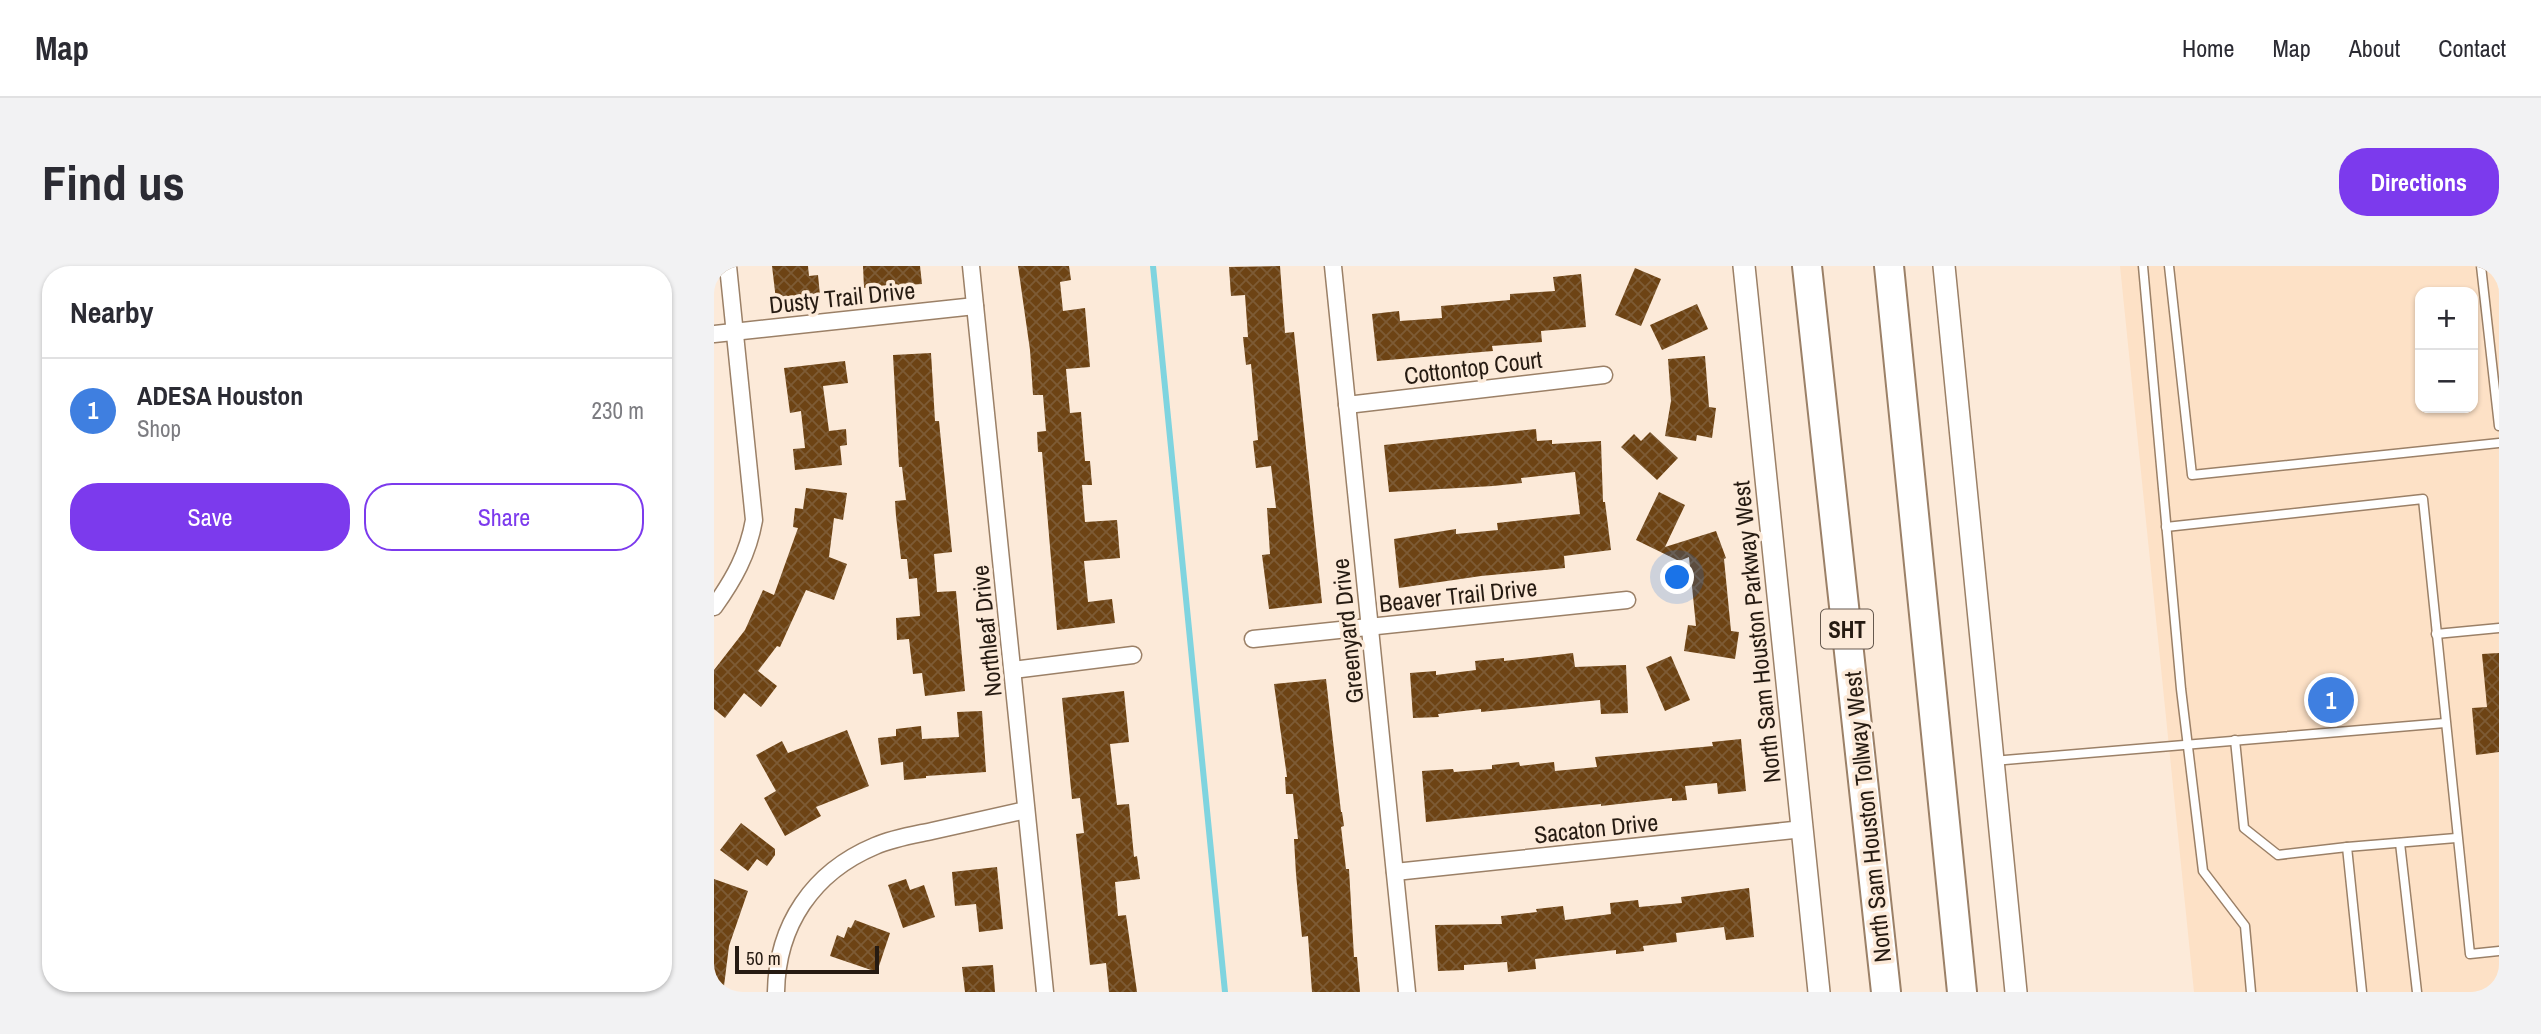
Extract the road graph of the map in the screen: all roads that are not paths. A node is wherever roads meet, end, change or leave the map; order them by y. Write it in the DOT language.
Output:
graph roads {
  1 [pos="728,266"];
  2 [pos="971,266"];
  3 [pos="1333,266"];
  4 [pos="1744,266"];
  5 [pos="1807,266"];
  6 [pos="1889,266"];
  7 [pos="1944,266"];
  8 [pos="2143,266"];
  9 [pos="2169,266"];
  10 [pos="2481,266"];
  11 [pos="975,306"];
  12 [pos="735,332"];
  13 [pos="714,334"];
  14 [pos="1604,375"];
  15 [pos="1347,405"];
  16 [pos="2499,426"];
  17 [pos="2499,443"];
  18 [pos="2166,527"];
  19 [pos="1627,600"];
  20 [pos="714,607"];
  21 [pos="1370,627"];
  22 [pos="2499,628"];
  23 [pos="2436,634"];
  24 [pos="1253,639"];
  25 [pos="1133,655"];
  26 [pos="1013,670"];
  27 [pos="2445,723"];
  28 [pos="2235,740"];
  29 [pos="2187,745"];
  30 [pos="1993,761"];
  31 [pos="1026,810"];
  32 [pos="1803,829"];
  33 [pos="2456,838"];
  34 [pos="2400,843"];
  35 [pos="2347,847"];
  36 [pos="1395,872"];
  37 [pos="2499,951"];
  38 [pos="776,992"];
  39 [pos="1045,992"];
  40 [pos="1407,992"];
  41 [pos="1819,992"];
  42 [pos="1886,992"];
  43 [pos="1962,992"];
  44 [pos="2016,992"];
  45 [pos="2251,992"];
  46 [pos="2362,992"];
  47 [pos="2417,992"];
  1 -- 12 [label="street"];
  2 -- 11 [label="street, Northleaf Drive"];
  3 -- 15 [label="street, Greenyard Drive"];
  4 -- 32 [label="main road, North Sam Houston Parkway West"];
  5 -- 42 [label="highway, North Sam Houston Tollway West / SHT"];
  6 -- 43 [label="highway"];
  7 -- 30 [label="main road"];
  8 -- 18 [label="lane"];
  9 -- 17 [label="lane"];
  10 -- 16 [label="lane"];
  11 -- 12 [label="street, Dusty Trail Drive"];
  11 -- 26 [label="street, Northleaf Drive"];
  12 -- 13 [label="street, Dusty Trail Drive"];
  12 -- 20 [label="street"];
  14 -- 15 [label="street, Cottontop Court"];
  15 -- 21 [label="street, Greenyard Drive"];
  18 -- 23 [label="lane"];
  18 -- 29 [label="lane"];
  19 -- 21 [label="street, Beaver Trail Drive"];
  21 -- 24 [label="street, Beaver Trail Drive"];
  21 -- 36 [label="street, Greenyard Drive"];
  22 -- 23 [label="lane"];
  23 -- 27 [label="lane"];
  25 -- 26 [label="street"];
  26 -- 31 [label="street, Northleaf Drive"];
  27 -- 28 [label="lane"];
  27 -- 33 [label="lane"];
  28 -- 29 [label="lane"];
  28 -- 35 [label="lane"];
  29 -- 30 [label="lane"];
  29 -- 45 [label="lane"];
  30 -- 44 [label="main road"];
  31 -- 38 [label="street"];
  31 -- 39 [label="street, Northleaf Drive"];
  32 -- 36 [label="street, Sacaton Drive"];
  32 -- 41 [label="main road, North Sam Houston Parkway West"];
  33 -- 34 [label="lane"];
  33 -- 37 [label="lane"];
  34 -- 35 [label="lane"];
  34 -- 47 [label="lane"];
  35 -- 46 [label="lane"];
  36 -- 40 [label="street, Greenyard Drive"];
}
